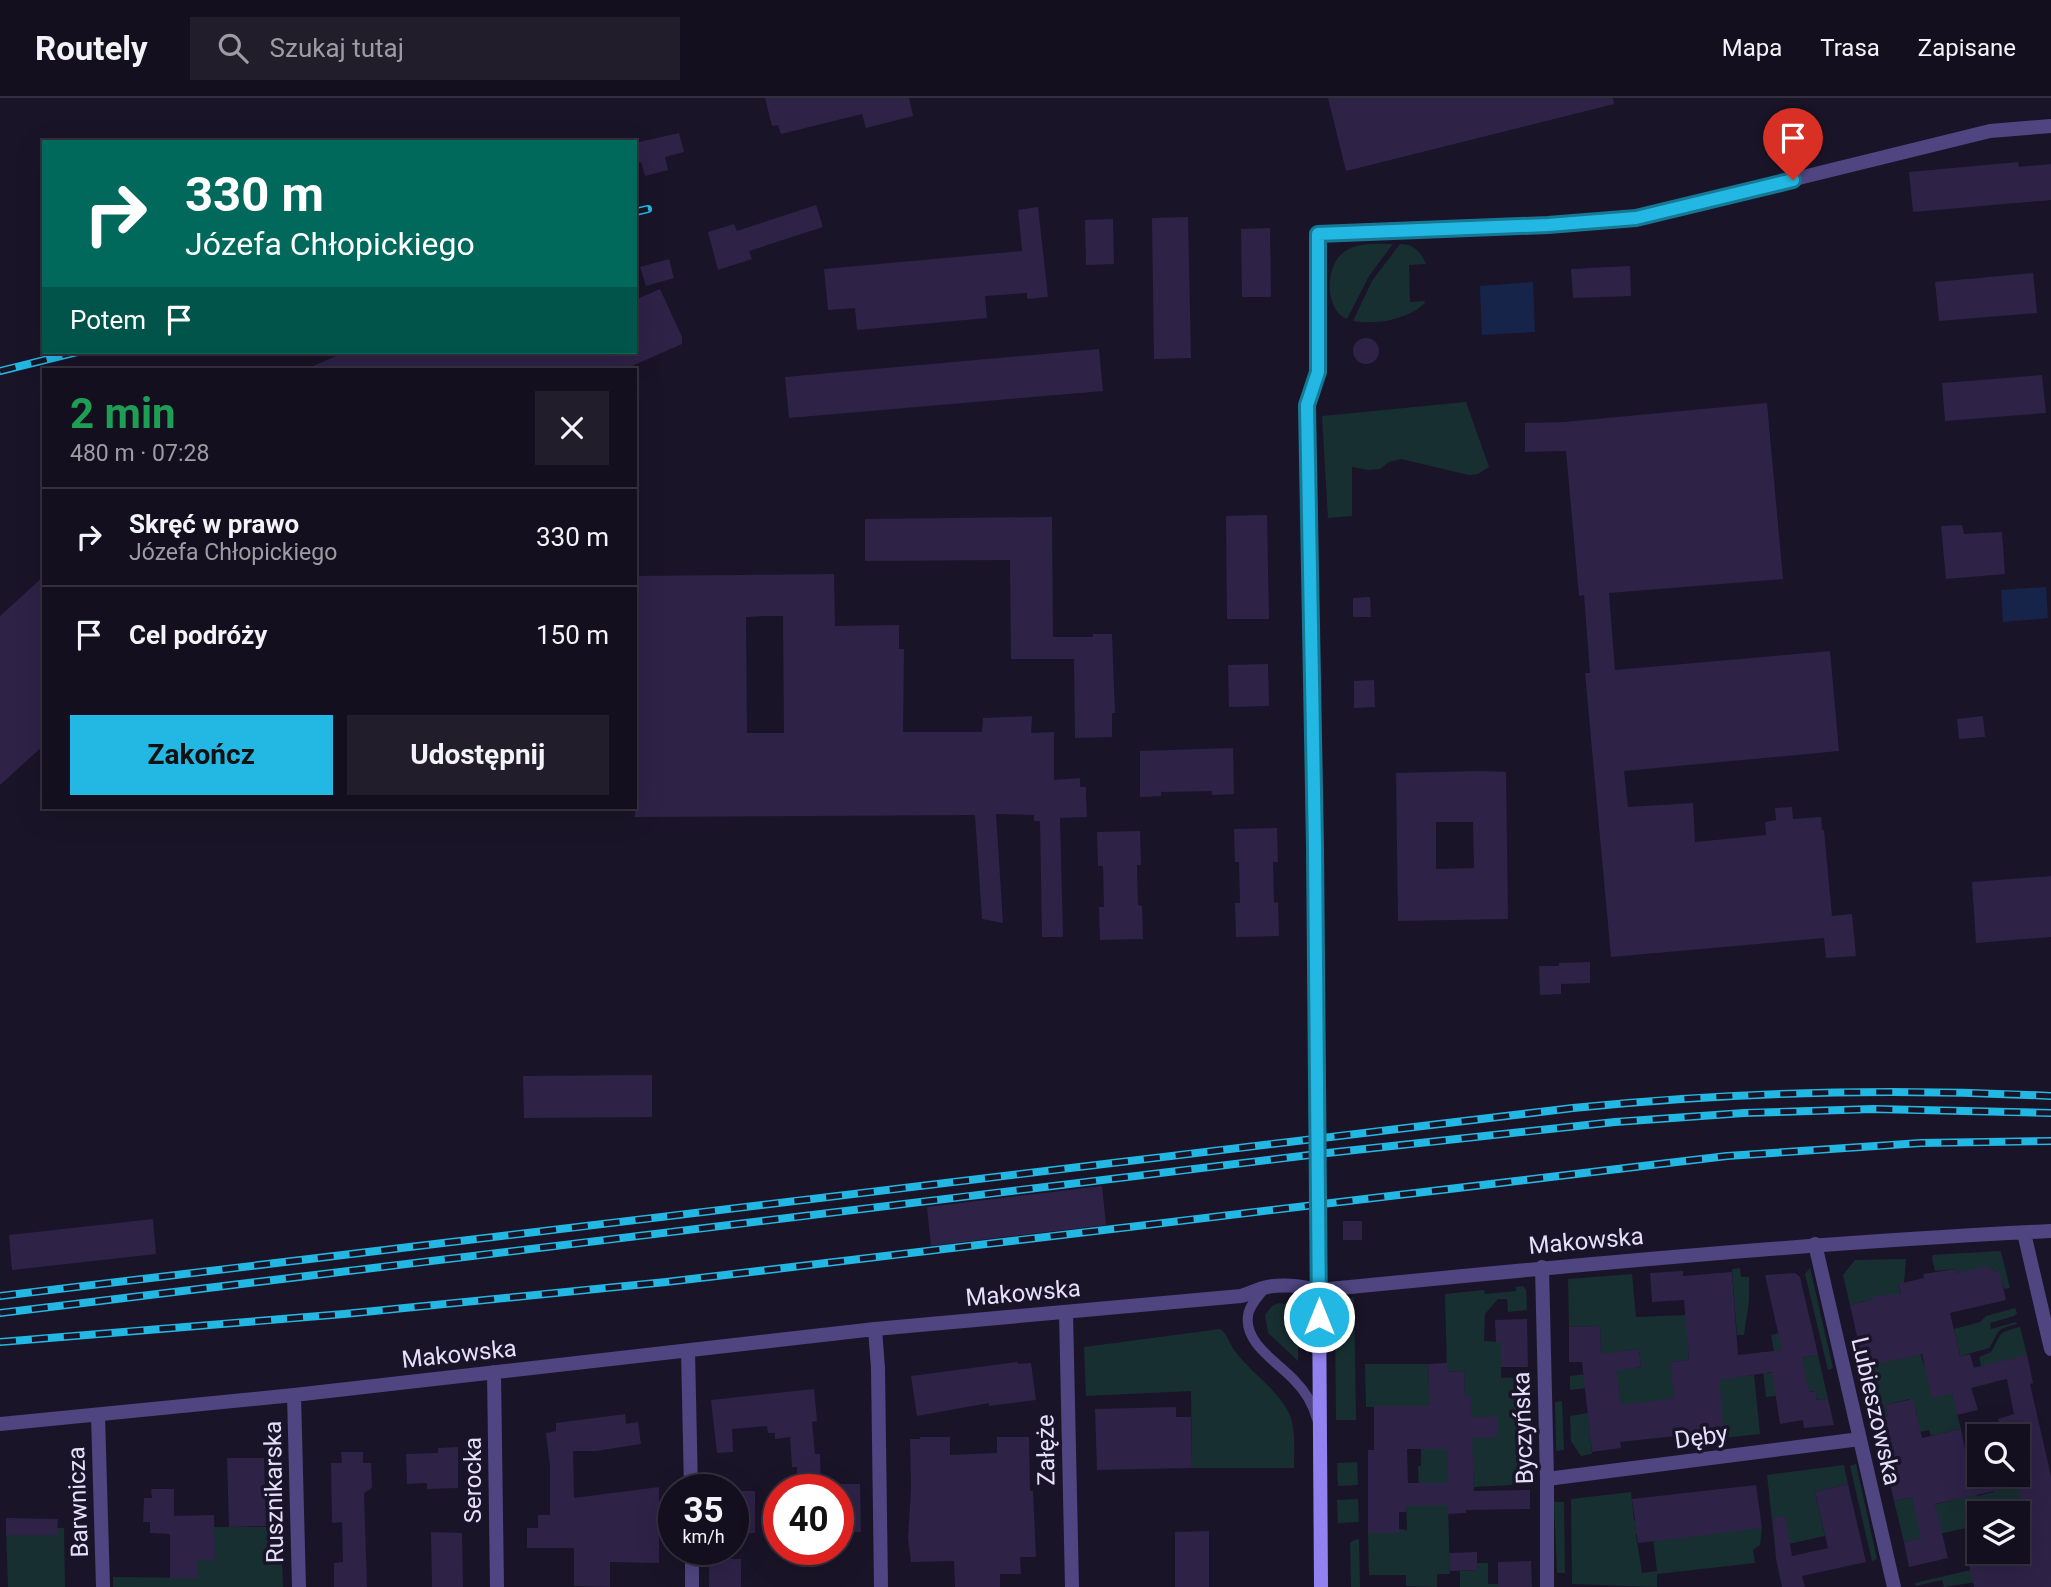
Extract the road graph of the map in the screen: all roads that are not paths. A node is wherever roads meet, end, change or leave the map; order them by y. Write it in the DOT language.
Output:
graph roads {
  1 [pos="2051,126"];
  2 [pos="2051,1231"];
  3 [pos="2024,1233"];
  4 [pos="1815,1244"];
  5 [pos="1542,1267"];
  6 [pos="1265,1287"];
  7 [pos="1319,1290"];
  8 [pos="1066,1312"];
  9 [pos="875,1329"];
  10 [pos="2051,1349"];
  11 [pos="688,1351"];
  12 [pos="494,1372"];
  13 [pos="294,1395"];
  14 [pos="98,1415"];
  15 [pos="0,1424"];
  16 [pos="1319,1426"];
  17 [pos="1860,1439"];
  18 [pos="691,1474"];
  19 [pos="1547,1479"];
  20 [pos="692,1565"];
  21 [pos="103,1587"];
  22 [pos="299,1587"];
  23 [pos="496,1587"];
  24 [pos="692,1587"];
  25 [pos="881,1587"];
  26 [pos="1072,1587"];
  27 [pos="1321,1587"];
  28 [pos="1547,1587"];
  29 [pos="1894,1587"];
  1 -- 7 [label="street"];
  2 -- 3 [label="street, Makowska"];
  3 -- 4 [label="street, Makowska"];
  3 -- 10 [label="street"];
  4 -- 5 [label="street, Makowska"];
  4 -- 17 [label="street, Lubieszowska"];
  5 -- 7 [label="street, Makowska"];
  5 -- 19 [label="street, Byczyńska"];
  6 -- 7 [label="street, Makowska"];
  6 -- 8 [label="street, Makowska"];
  6 -- 16 [label="lane"];
  7 -- 16 [label="street"];
  8 -- 9 [label="street, Makowska"];
  8 -- 26 [label="street, Załęże"];
  9 -- 11 [label="street, Makowska"];
  9 -- 25 [label="street"];
  11 -- 12 [label="street, Makowska"];
  11 -- 18 [label="street"];
  12 -- 13 [label="street, Makowska"];
  12 -- 23 [label="street, Serocka"];
  13 -- 14 [label="street, Makowska"];
  13 -- 22 [label="street, Rusznikarska"];
  14 -- 15 [label="street, Makowska"];
  14 -- 21 [label="street, Barwnicza"];
  16 -- 27 [label="street"];
  17 -- 19 [label="street, Dęby"];
  17 -- 29 [label="street, Lubieszowska"];
  19 -- 28 [label="street, Byczyńska"];
  20 -- 24 [label="street"];
}
